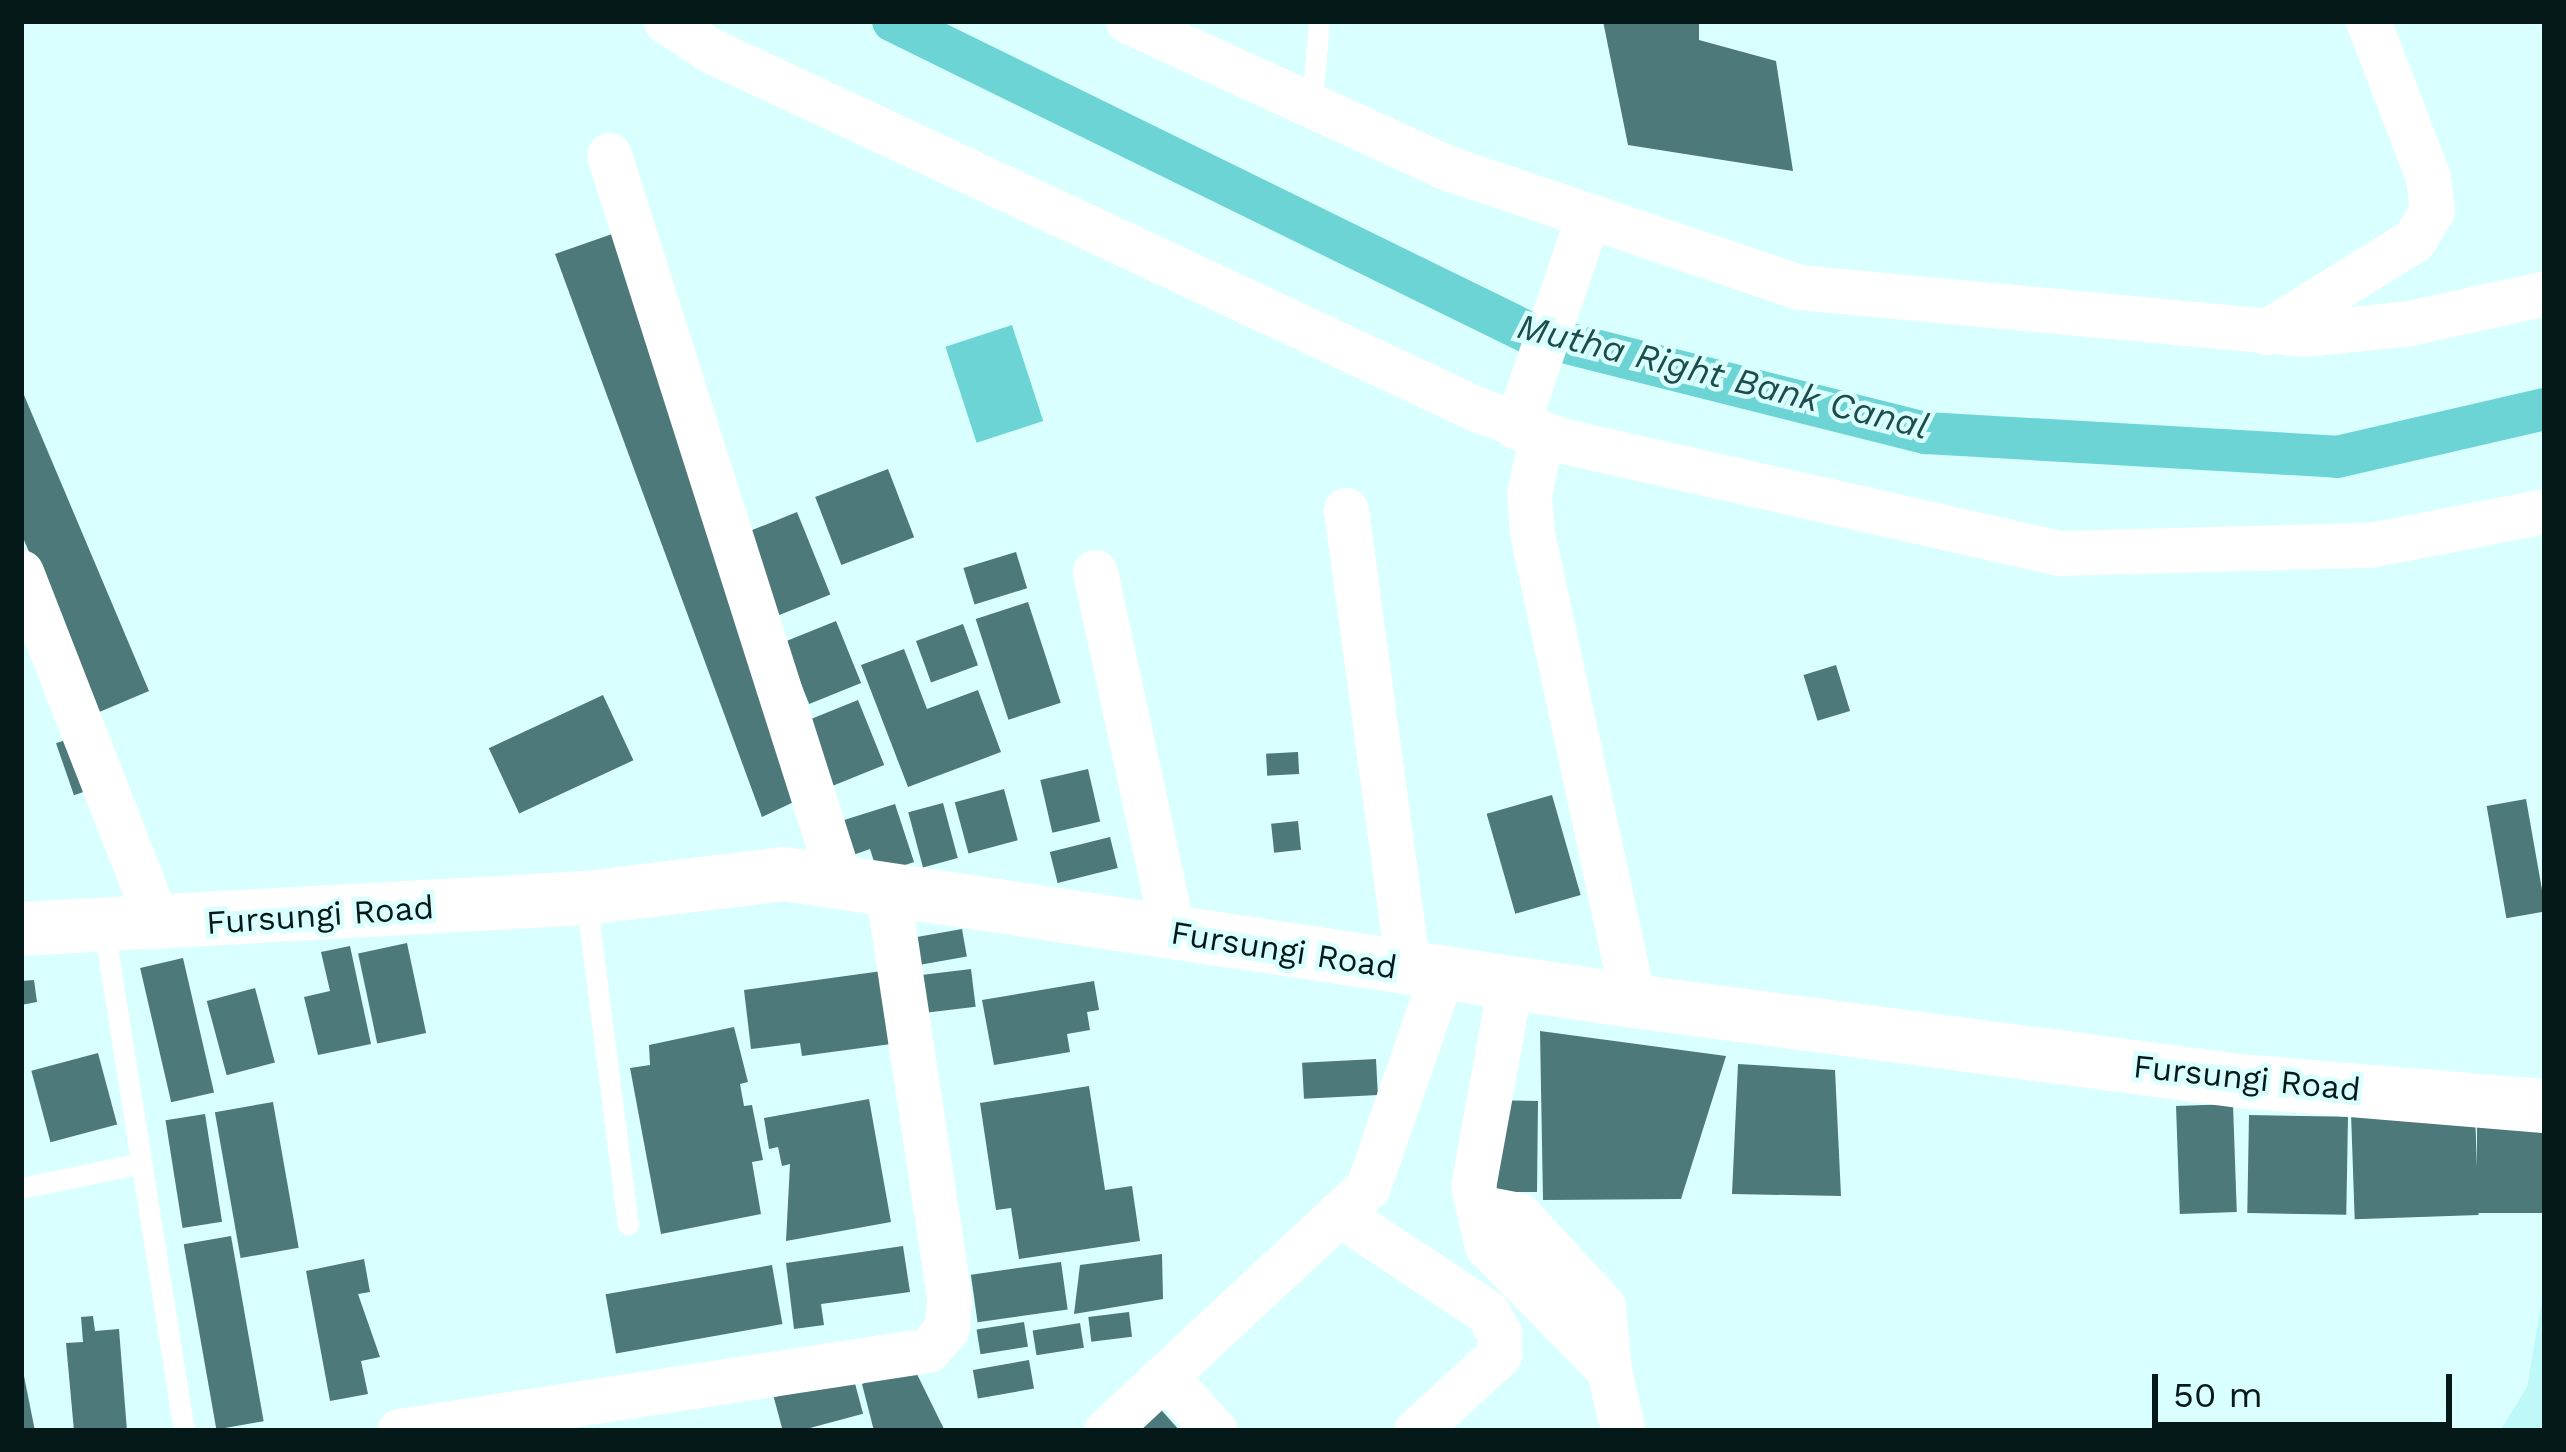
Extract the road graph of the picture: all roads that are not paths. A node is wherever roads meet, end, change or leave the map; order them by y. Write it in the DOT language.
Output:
graph roads {
  1 [pos="666,21"];
  2 [pos="1128,21"];
  3 [pos="1319,21"];
  4 [pos="2368,21"];
  5 [pos="1312,103"];
  6 [pos="609,155"];
  7 [pos="1583,232"];
  8 [pos="2545,293"];
  9 [pos="2266,332"];
  10 [pos="1528,420"];
  11 [pos="1346,511"];
  12 [pos="2545,512"];
  13 [pos="21,572"];
  14 [pos="1095,572"];
  15 [pos="864,888"];
  16 [pos="586,898"];
  17 [pos="159,926"];
  18 [pos="104,927"];
  19 [pos="21,929"];
  20 [pos="1174,933"];
  21 [pos="1425,971"];
  22 [pos="1510,983"];
  23 [pos="1633,1001"];
  24 [pos="2545,1106"];
  25 [pos="141,1163"];
  26 [pos="21,1188"];
  27 [pos="1339,1214"];
  28 [pos="628,1224"];
  29 [pos="1166,1377"];
  30 [pos="184,1431"];
  31 [pos="399,1431"];
  32 [pos="1106,1431"];
  33 [pos="1215,1431"];
  34 [pos="1416,1431"];
  35 [pos="1623,1431"];
  1 -- 10 [label="street"];
  2 -- 5 [label="street"];
  3 -- 5 [label="lane"];
  4 -- 9 [label="street"];
  5 -- 7 [label="street"];
  6 -- 15 [label="street"];
  7 -- 9 [label="street"];
  7 -- 10 [label="street"];
  8 -- 9 [label="street"];
  10 -- 12 [label="street"];
  10 -- 23 [label="street"];
  11 -- 21 [label="street"];
  13 -- 17 [label="street"];
  14 -- 20 [label="street"];
  15 -- 16 [label="street, Fursungi Road"];
  15 -- 20 [label="street, Fursungi Road"];
  15 -- 31 [label="street"];
  16 -- 17 [label="street, Fursungi Road"];
  16 -- 28 [label="lane"];
  17 -- 18 [label="street, Fursungi Road"];
  18 -- 19 [label="street, Fursungi Road"];
  18 -- 25 [label="lane"];
  20 -- 21 [label="street, Fursungi Road"];
  21 -- 22 [label="street, Fursungi Road"];
  21 -- 27 [label="street"];
  22 -- 23 [label="street, Fursungi Road"];
  22 -- 35 [label="street"];
  23 -- 24 [label="street, Fursungi Road"];
  25 -- 26 [label="lane"];
  25 -- 30 [label="lane"];
  27 -- 29 [label="street"];
  27 -- 34 [label="street"];
  29 -- 32 [label="street"];
  29 -- 33 [label="street"];
}
